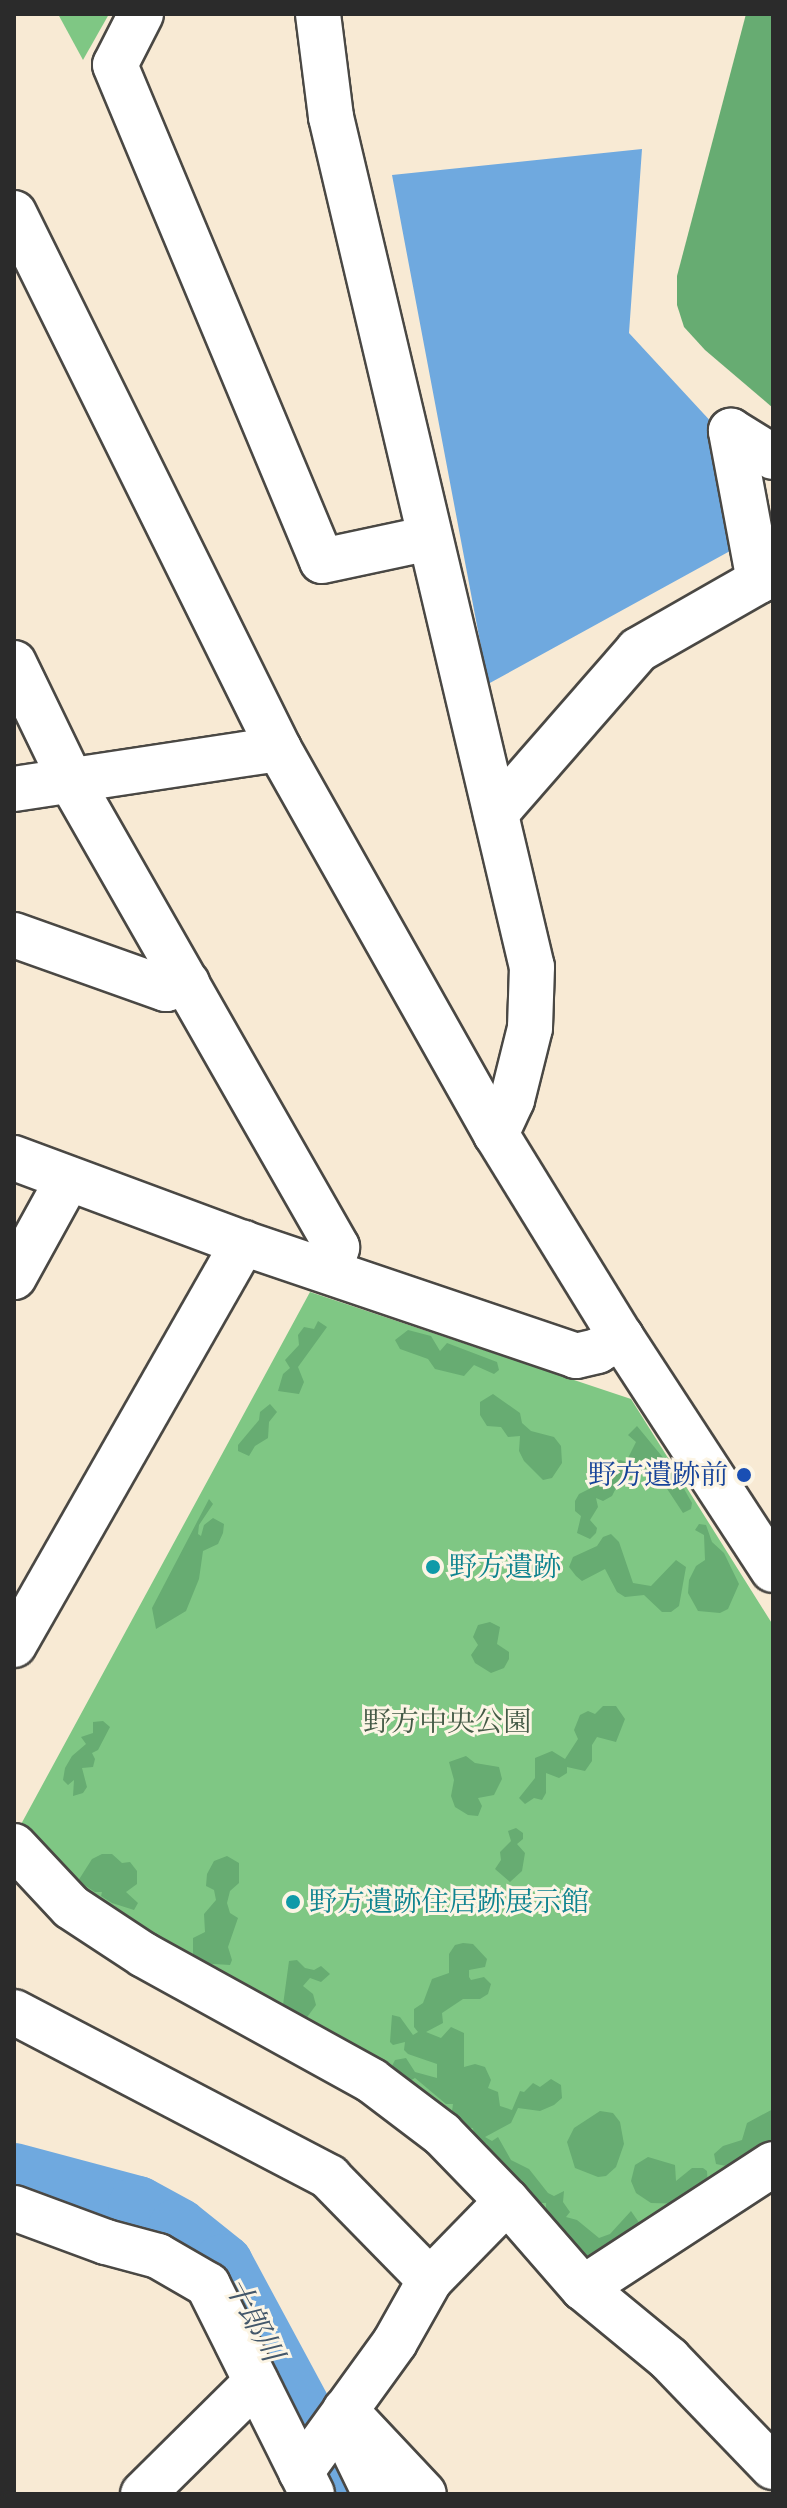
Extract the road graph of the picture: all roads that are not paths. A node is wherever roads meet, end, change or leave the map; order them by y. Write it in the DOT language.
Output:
graph roads {
  1 [pos="141,14"];
  2 [pos="318,14"];
  3 [pos="14,213"];
  4 [pos="773,457"];
  5 [pos="429,538"];
  6 [pos="14,663"];
  7 [pos="279,749"];
  8 [pos="71,781"];
  9 [pos="14,789"];
  10 [pos="496,813"];
  11 [pos="14,935"];
  12 [pos="187,983"];
  13 [pos="496,1134"];
  14 [pos="14,1158"];
  15 [pos="68,1179"];
  16 [pos="243,1243"];
  17 [pos="331,1271"];
  18 [pos="14,1277"];
  19 [pos="621,1337"];
  20 [pos="773,1570"];
  21 [pos="14,1645"];
  22 [pos="14,1846"];
  23 [pos="14,2012"];
  24 [pos="773,2164"];
  25 [pos="507,2201"];
  26 [pos="14,2208"];
  27 [pos="430,2280"];
  28 [pos="583,2288"];
  29 [pos="256,2382"];
  30 [pos="342,2415"];
  31 [pos="773,2467"];
  32 [pos="307,2483"];
  33 [pos="143,2494"];
  34 [pos="375,2494"];
  35 [pos="424,2494"];
  1 -- 5 [label="street"];
  2 -- 5 [label="street"];
  3 -- 7 [label="street"];
  4 -- 10 [label="street"];
  5 -- 10 [label="street"];
  6 -- 8 [label="street"];
  7 -- 8 [label="street"];
  7 -- 13 [label="street"];
  8 -- 9 [label="street"];
  8 -- 12 [label="street"];
  10 -- 13 [label="street"];
  11 -- 12 [label="street"];
  12 -- 17 [label="street"];
  13 -- 19 [label="street"];
  14 -- 15 [label="street"];
  15 -- 16 [label="street"];
  15 -- 18 [label="street"];
  16 -- 17 [label="street"];
  16 -- 21 [label="street"];
  17 -- 19 [label="street"];
  19 -- 20 [label="street"];
  22 -- 25 [label="street"];
  23 -- 27 [label="street"];
  24 -- 28 [label="street"];
  25 -- 27 [label="street"];
  25 -- 28 [label="street"];
  26 -- 29 [label="street"];
  27 -- 30 [label="street"];
  28 -- 31 [label="street"];
  29 -- 32 [label="street"];
  29 -- 33 [label="street"];
  30 -- 32 [label="street"];
  30 -- 34 [label="street"];
  30 -- 35 [label="street"];
}
